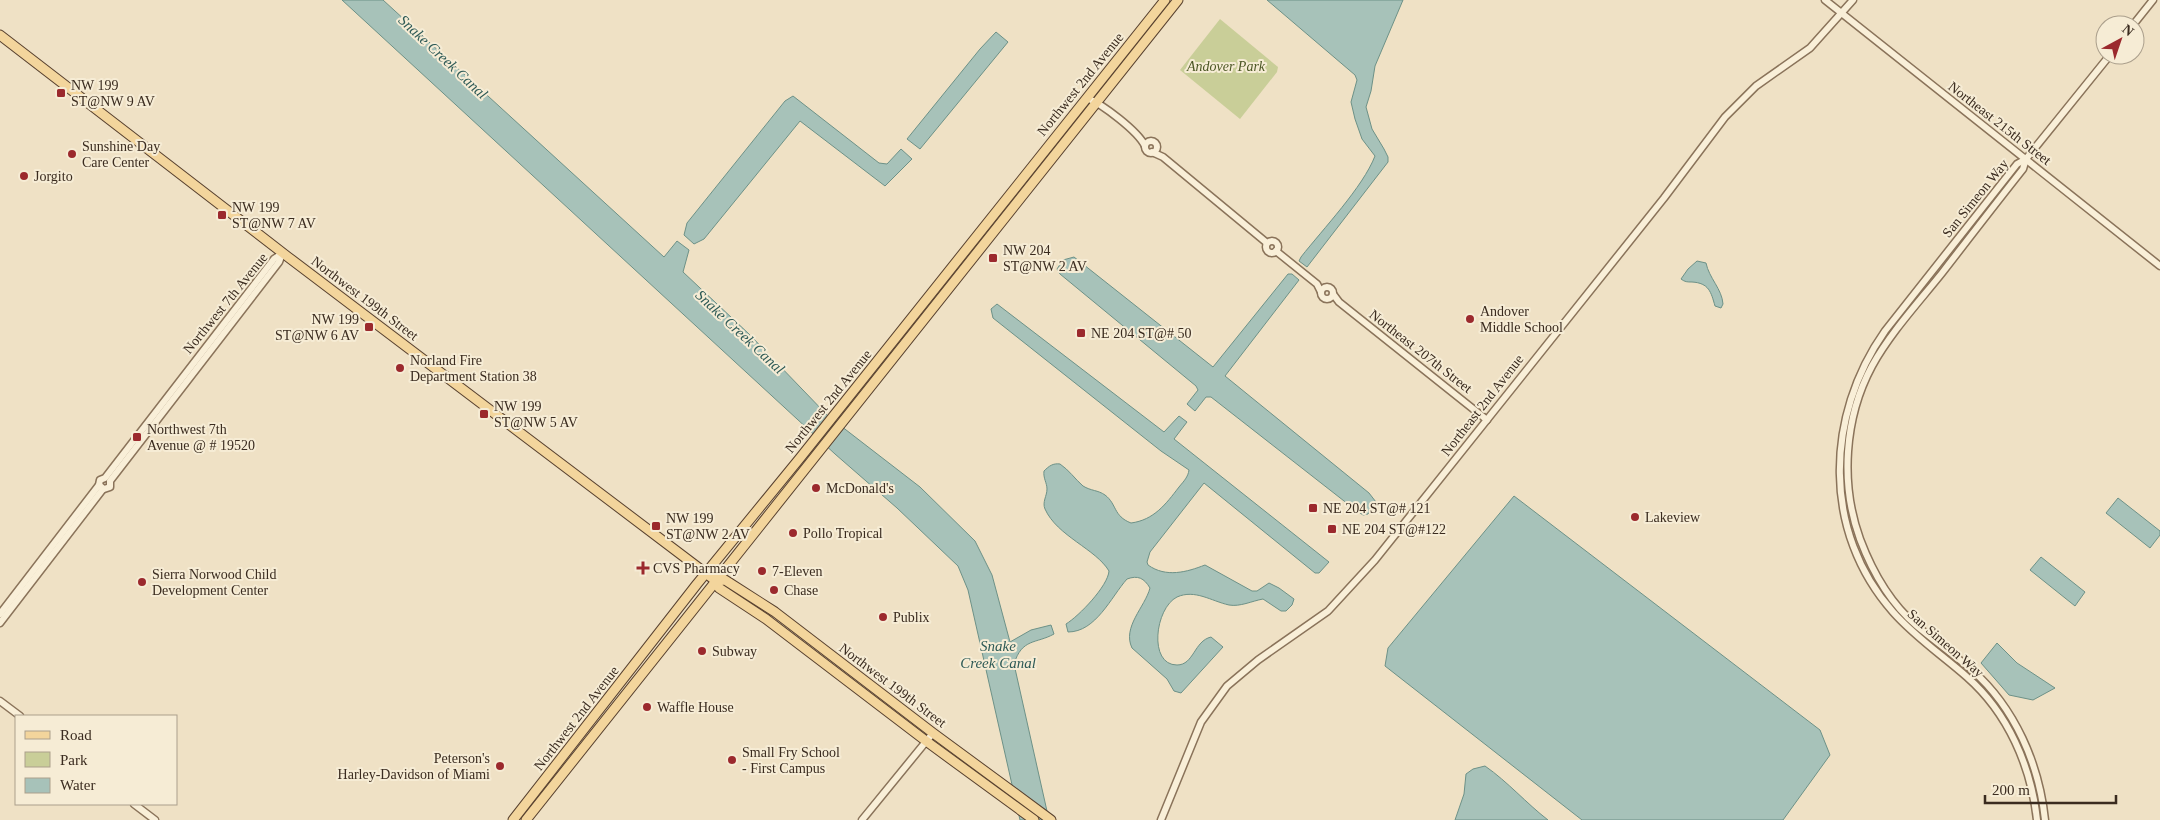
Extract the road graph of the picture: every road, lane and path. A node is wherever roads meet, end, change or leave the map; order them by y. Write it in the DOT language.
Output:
graph roads {
  1 [pos="1165,0"];
  2 [pos="1178,0"];
  3 [pos="1825,0"];
  4 [pos="1853,0"];
  5 [pos="2153,0"];
  6 [pos="1842,14"];
  7 [pos="2141,15"];
  8 [pos="0,35"];
  9 [pos="2102,65"];
  10 [pos="1089,95"];
  11 [pos="1097,102"];
  12 [pos="1147,143"];
  13 [pos="1155,150"];
  14 [pos="2026,159"];
  15 [pos="283,253"];
  16 [pos="2160,266"];
  17 [pos="1323,290"];
  18 [pos="1331,296"];
  19 [pos="1487,420"];
  20 [pos="108,479"];
  21 [pos="101,487"];
  22 [pos="706,573"];
  23 [pos="716,581"];
  24 [pos="0,614"];
  25 [pos="0,623"];
  26 [pos="0,701"];
  27 [pos="19,715"];
  28 [pos="933,733"];
  29 [pos="926,741"];
  30 [pos="135,805"];
  31 [pos="155,820"];
  32 [pos="513,820"];
  33 [pos="526,820"];
  34 [pos="862,820"];
  35 [pos="1034,820"];
  36 [pos="1051,820"];
  37 [pos="1161,820"];
  38 [pos="2037,820"];
  39 [pos="2045,820"];
  1 -- 10 [label="main road, Northwest 2nd Avenue"];
  2 -- 11 [label="main road, Northwest 2nd Avenue"];
  3 -- 6 [label="street, Northeast 215th Street"];
  4 -- 6 [label="street, Northeast 2nd Avenue"];
  5 -- 7 [label="street"];
  6 -- 14 [label="street, Northeast 215th Street"];
  6 -- 19 [label="street, Northeast 2nd Avenue"];
  8 -- 15 [label="main road, Northwest 199th Street"];
  9 -- 14 [label="street"];
  10 -- 11 [label="street"];
  10 -- 22 [label="main road, Northwest 2nd Avenue"];
  11 -- 12 [label="street"];
  11 -- 23 [label="main road, Northwest 2nd Avenue"];
  12 -- 13 [label="street"];
  12 -- 13 [label="street"];
  13 -- 17 [label="street"];
  14 -- 16 [label="street, Northeast 215th Street"];
  14 -- 38 [label="street, San Simeon Way"];
  14 -- 39 [label="street, San Simeon Way"];
  15 -- 20 [label="street, Northwest 7th Avenue"];
  15 -- 22 [label="main road, Northwest 199th Street"];
  17 -- 18 [label="street"];
  17 -- 18 [label="street"];
  18 -- 19 [label="street, Northeast 207th Street"];
  19 -- 37 [label="street, Northeast 2nd Avenue"];
  20 -- 21 [label="street, Northwest 7th Avenue"];
  20 -- 21 [label="street, Northwest 7th Avenue"];
  21 -- 24 [label="street, Northwest 7th Avenue"];
  21 -- 25 [label="street, Northwest 7th Avenue"];
  22 -- 23 [label="main road, Northwest 199th Street"];
  22 -- 32 [label="main road, Northwest 2nd Avenue"];
  23 -- 28 [label="main road, Northwest 199th Street"];
  23 -- 29 [label="main road, Northwest 199th Street"];
  23 -- 33 [label="main road, Northwest 2nd Avenue"];
  26 -- 27 [label="street"];
  28 -- 29 [label="street"];
  28 -- 36 [label="main road, Northwest 199th Street"];
  29 -- 34 [label="street"];
  29 -- 35 [label="main road, Northwest 199th Street"];
  30 -- 31 [label="street"];
}
